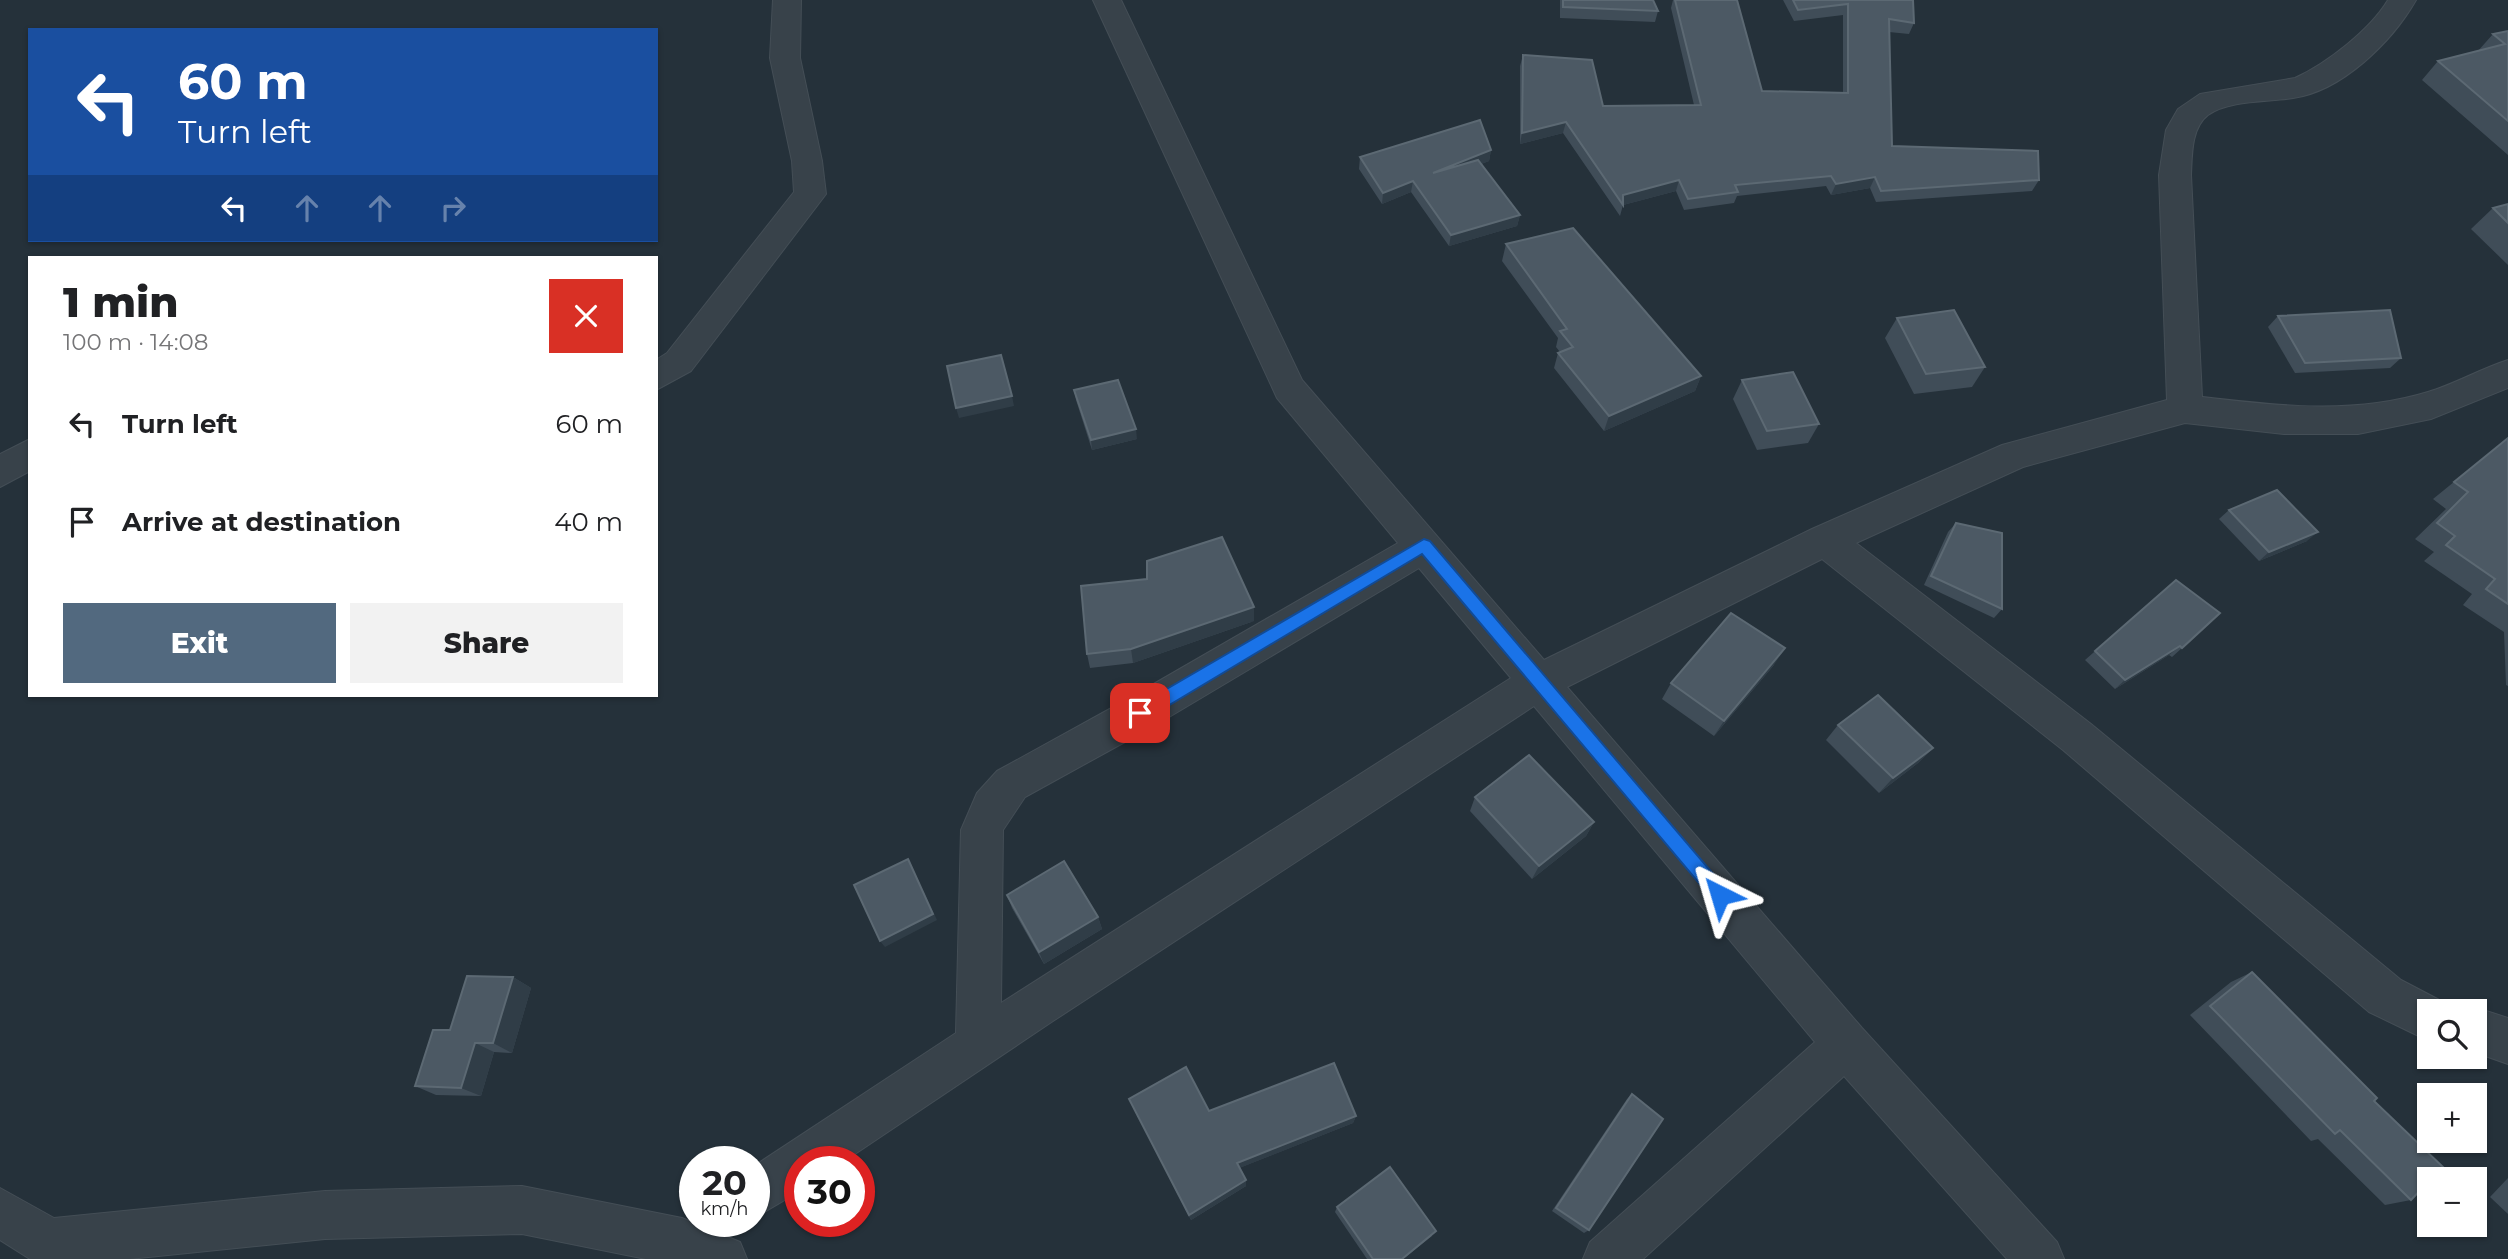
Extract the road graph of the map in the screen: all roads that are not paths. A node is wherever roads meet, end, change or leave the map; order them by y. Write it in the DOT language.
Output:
graph roads {
  1 [pos="787,0"];
  2 [pos="1107,0"];
  3 [pos="2392,4"];
  4 [pos="2508,373"];
  5 [pos="658,376"];
  6 [pos="2185,410"];
  7 [pos="28,454"];
  8 [pos="0,472"];
  9 [pos="1825,540"];
  10 [pos="1424,545"];
  11 [pos="1540,681"];
  12 [pos="2417,1013"];
  13 [pos="2487,1034"];
  14 [pos="2508,1041"];
  15 [pos="978,1044"];
  16 [pos="1846,1044"];
  17 [pos="826,1146"];
  18 [pos="0,1212"];
  19 [pos="694,1245"];
  20 [pos="34,1251"];
  21 [pos="1607,1259"];
  22 [pos="2040,1259"];
  1 -- 5 [label="street"];
  2 -- 10 [label="street"];
  3 -- 6 [label="street"];
  4 -- 6 [label="street"];
  6 -- 9 [label="street"];
  7 -- 8 [label="street"];
  9 -- 11 [label="street"];
  9 -- 12 [label="street"];
  10 -- 11 [label="street"];
  10 -- 15 [label="street"];
  11 -- 15 [label="street"];
  11 -- 16 [label="street"];
  13 -- 14 [label="street"];
  15 -- 17 [label="street"];
  16 -- 21 [label="street"];
  16 -- 22 [label="street"];
  18 -- 20 [label="street"];
  19 -- 20 [label="street"];
}
